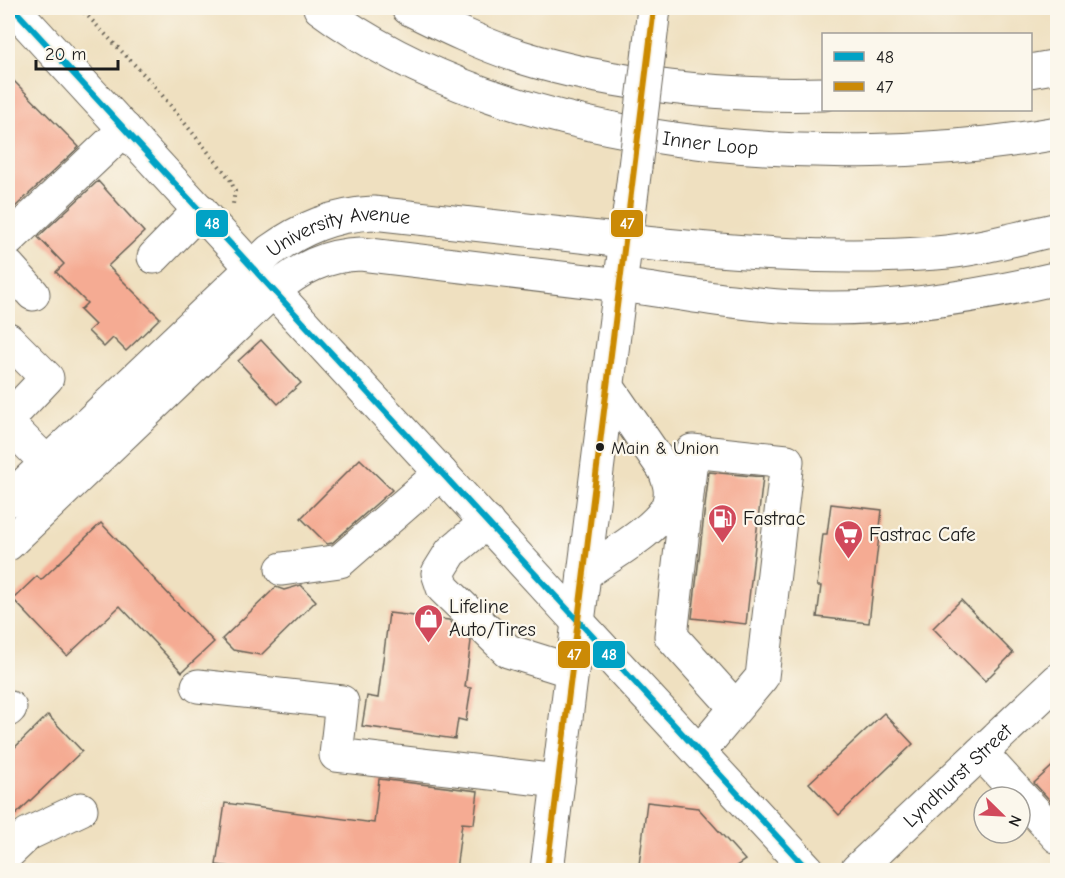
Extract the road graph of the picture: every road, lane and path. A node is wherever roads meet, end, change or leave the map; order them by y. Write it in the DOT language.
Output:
graph roads {
  1 [pos="13,8"];
  2 [pos="80,8"];
  3 [pos="320,8"];
  4 [pos="408,8"];
  5 [pos="654,8"];
  6 [pos="1058,66"];
  7 [pos="1032,71"];
  8 [pos="822,94"];
  9 [pos="125,129"];
  10 [pos="1058,133"];
  11 [pos="210,221"];
  12 [pos="1058,229"];
  13 [pos="8,240"];
  14 [pos="625,241"];
  15 [pos="154,257"];
  16 [pos="8,266"];
  17 [pos="1058,278"];
  18 [pos="263,279"];
  19 [pos="620,285"];
  20 [pos="33,294"];
  21 [pos="8,339"];
  22 [pos="607,386"];
  23 [pos="8,422"];
  24 [pos="47,462"];
  25 [pos="441,473"];
  26 [pos="678,497"];
  27 [pos="8,500"];
  28 [pos="487,522"];
  29 [pos="8,544"];
  30 [pos="282,569"];
  31 [pos="584,574"];
  32 [pos="578,622"];
  33 [pos="572,671"];
  34 [pos="1058,680"];
  35 [pos="198,686"];
  36 [pos="736,708"];
  37 [pos="699,752"];
  38 [pos="981,753"];
  39 [pos="558,781"];
  40 [pos="81,809"];
  41 [pos="1058,837"];
  42 [pos="8,853"];
  43 [pos="547,870"];
  44 [pos="808,870"];
  45 [pos="857,870"];
  1 -- 9 [label="main road"];
  2 -- 11 [label="path"];
  3 -- 10 [label="main road, Inner Loop"];
  4 -- 8 [label="main road"];
  5 -- 14 [label="main road, bridge"];
  6 -- 7 [label="main road"];
  9 -- 11 [label="main road"];
  9 -- 13 [label="main road"];
  11 -- 15 [label="main road"];
  11 -- 18 [label="main road"];
  12 -- 14 [label="main road, University Avenue"];
  14 -- 18 [label="main road, University Avenue"];
  14 -- 19 [label="main road"];
  16 -- 20 [label="main road"];
  17 -- 19 [label="main road, University Avenue"];
  18 -- 19 [label="main road, University Avenue"];
  18 -- 24 [label="main road, University Avenue"];
  18 -- 25 [label="main road"];
  18 -- 29 [label="main road, University Avenue"];
  19 -- 22 [label="main road"];
  21 -- 23 [label="main road"];
  22 -- 26 [label="main road"];
  22 -- 31 [label="main road"];
  23 -- 24 [label="main road"];
  24 -- 27 [label="main road, University Avenue"];
  25 -- 28 [label="main road"];
  25 -- 30 [label="main road"];
  26 -- 31 [label="main road"];
  26 -- 36 [label="main road"];
  26 -- 36 [label="main road"];
  28 -- 32 [label="main road"];
  28 -- 33 [label="main road"];
  31 -- 32 [label="main road"];
  32 -- 33 [label="main road"];
  32 -- 37 [label="main road"];
  33 -- 39 [label="main road"];
  34 -- 38 [label="main road, Lyndhurst Street"];
  35 -- 39 [label="main road"];
  36 -- 37 [label="main road"];
  37 -- 44 [label="main road"];
  38 -- 41 [label="main road"];
  38 -- 45 [label="main road, Lyndhurst Street"];
  39 -- 43 [label="main road"];
  40 -- 42 [label="main road"];
}
